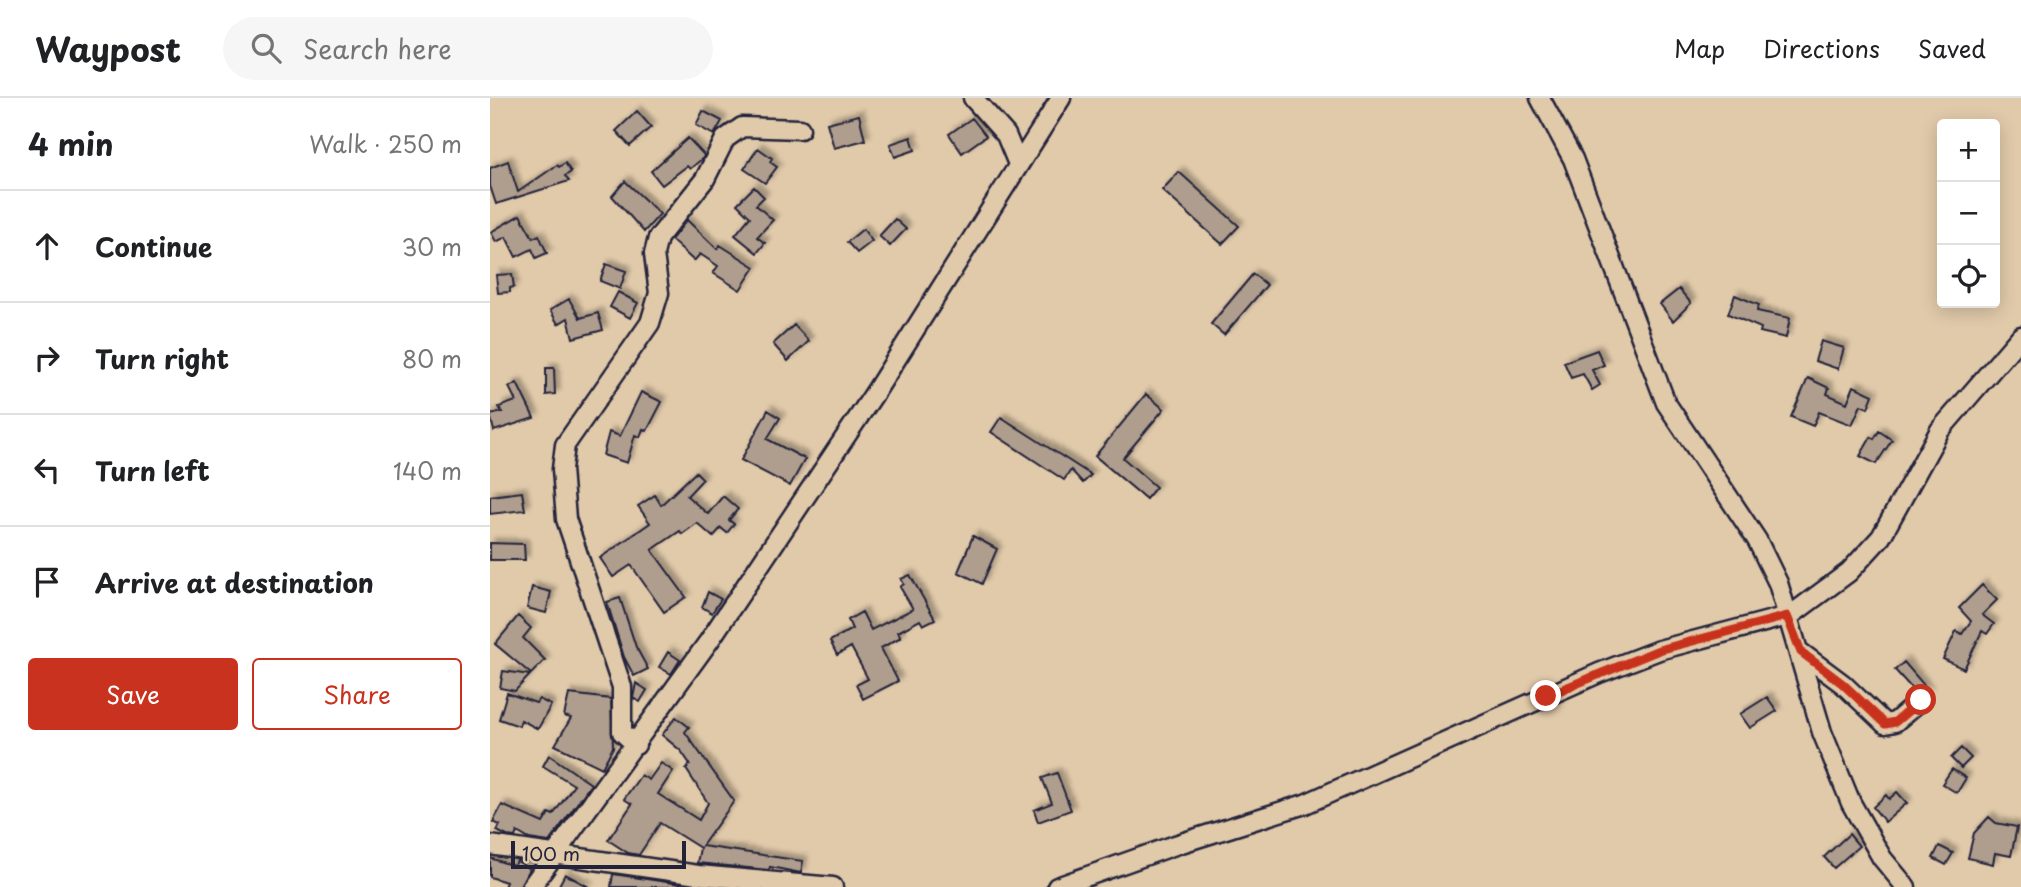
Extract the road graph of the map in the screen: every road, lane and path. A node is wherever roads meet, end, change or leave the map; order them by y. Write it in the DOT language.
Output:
graph roads {
  1 [pos="973,98"];
  2 [pos="1061,98"];
  3 [pos="1540,98"];
  4 [pos="800,129"];
  5 [pos="1018,164"];
  6 [pos="2021,336"];
  7 [pos="1787,616"];
  8 [pos="1801,652"];
  9 [pos="1921,700"];
  10 [pos="636,745"];
  11 [pos="490,845"];
  12 [pos="553,854"];
  13 [pos="531,887"];
  14 [pos="833,887"];
  15 [pos="1057,887"];
  16 [pos="1906,887"];
  1 -- 5 [label="street"];
  2 -- 5 [label="street"];
  3 -- 7 [label="street"];
  4 -- 10 [label="street"];
  5 -- 10 [label="street"];
  6 -- 7 [label="street"];
  7 -- 8 [label="street"];
  7 -- 15 [label="street"];
  8 -- 9 [label="street"];
  8 -- 16 [label="street"];
  10 -- 12 [label="street"];
  11 -- 12 [label="street"];
  12 -- 13 [label="street"];
  12 -- 14 [label="street"];
}
